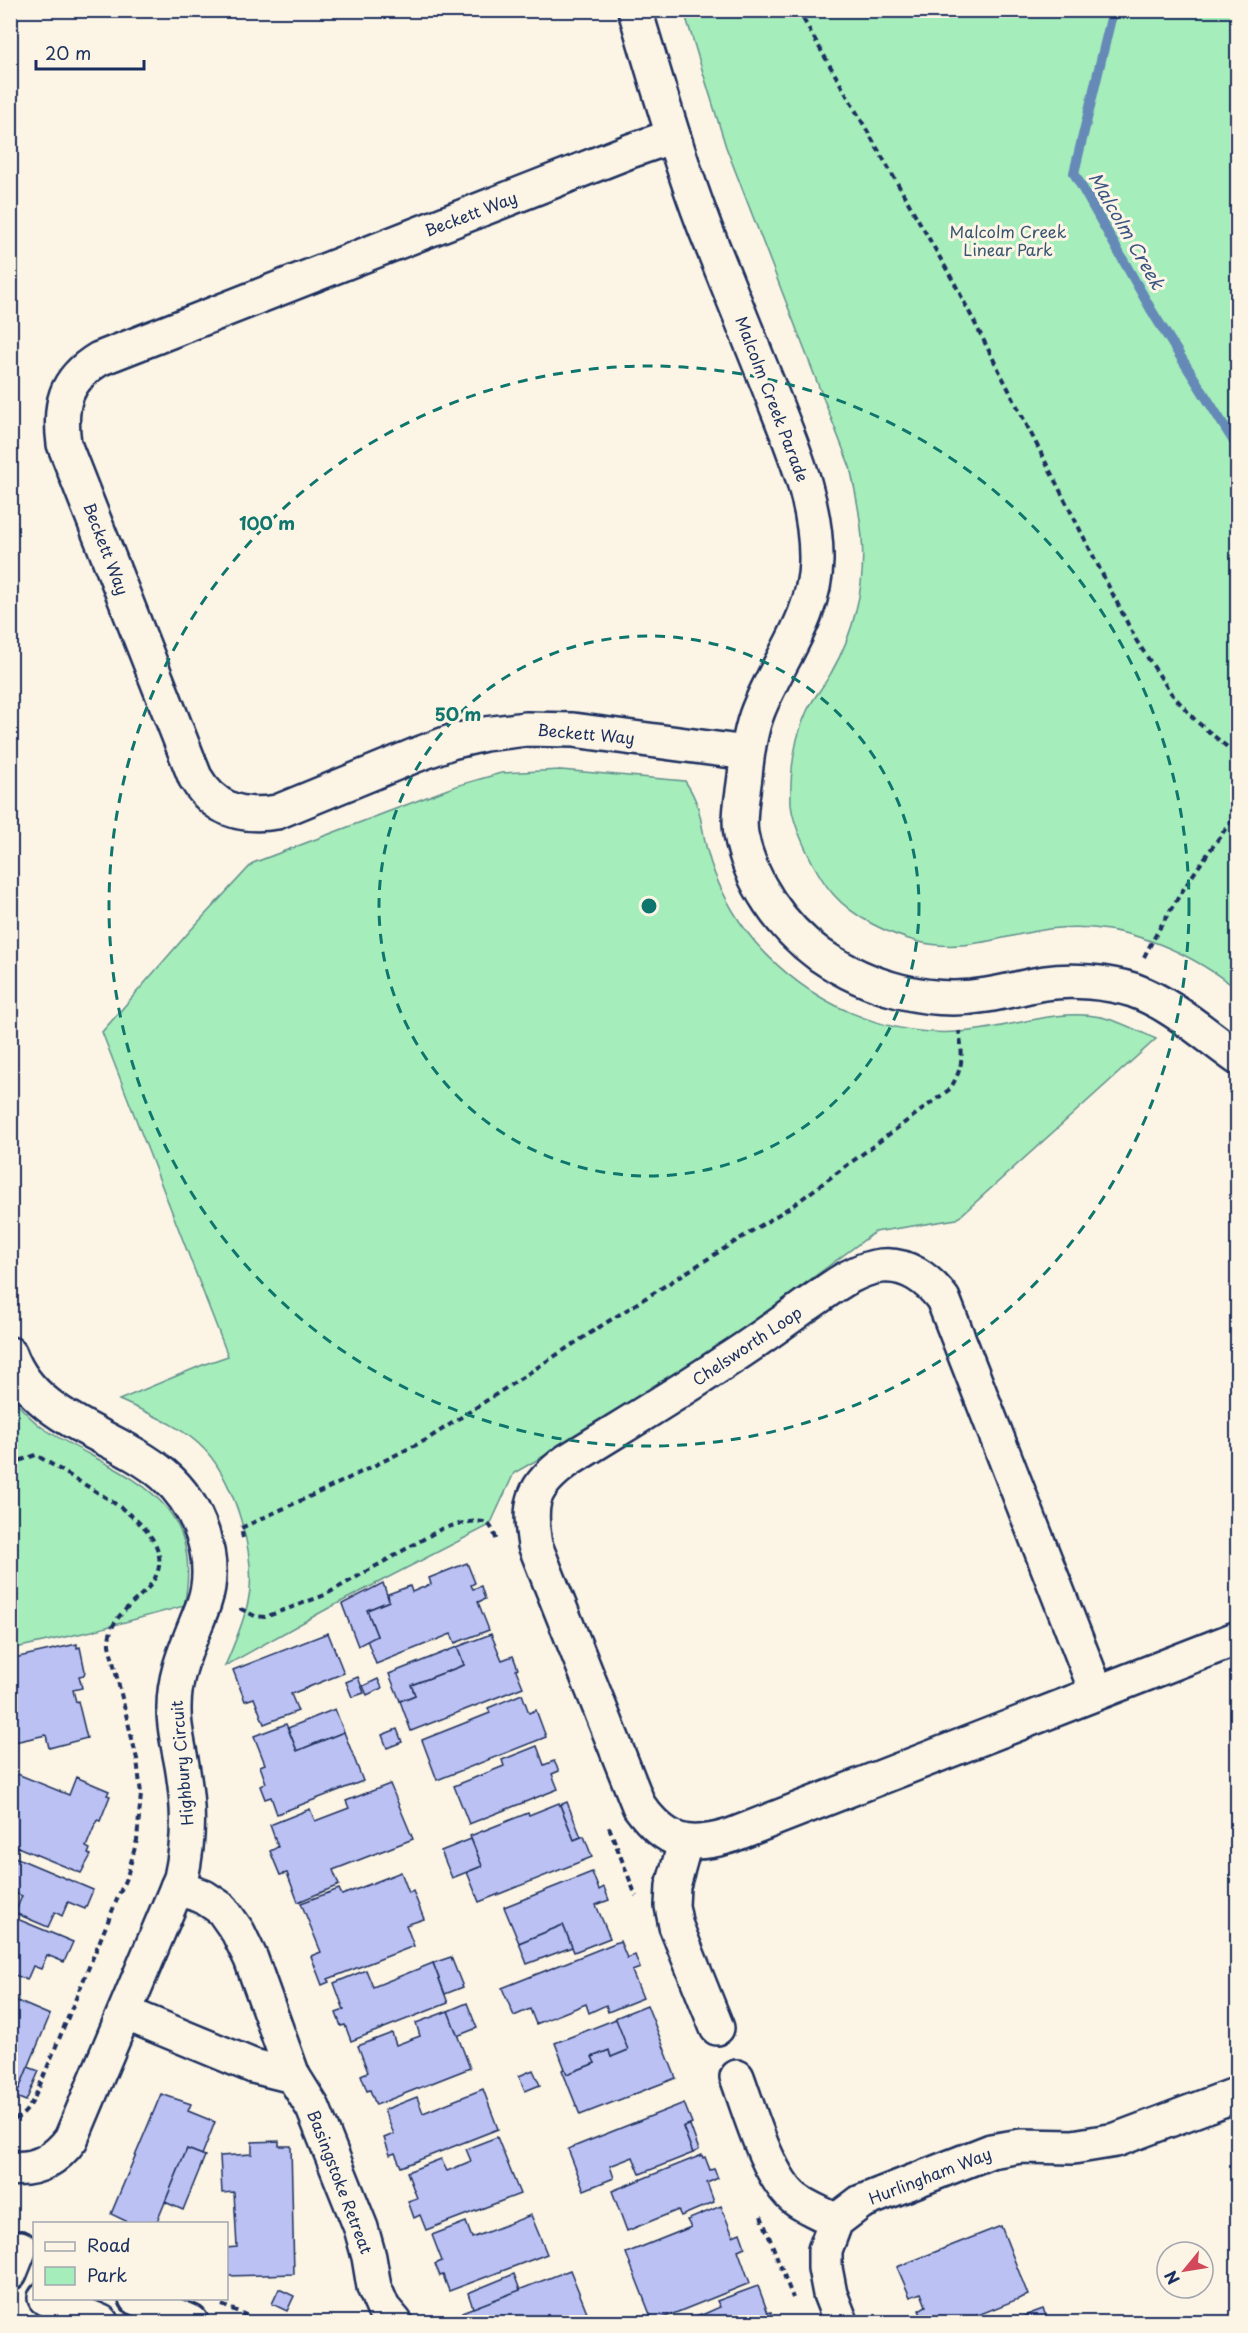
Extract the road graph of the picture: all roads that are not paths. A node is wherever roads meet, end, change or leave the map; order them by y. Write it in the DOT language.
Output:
graph roads {
  1 [pos="635,10"];
  2 [pos="673,136"];
  3 [pos="747,753"];
  4 [pos="743,791"];
  5 [pos="1238,1052"];
  6 [pos="1238,1058"];
  7 [pos="10,1354"];
  8 [pos="1238,1638"];
  9 [pos="1097,1693"];
  10 [pos="685,1843"];
  11 [pos="177,1887"];
  12 [pos="125,2013"];
  13 [pos="717,2028"];
  14 [pos="293,2076"];
  15 [pos="736,2077"];
  16 [pos="1238,2094"];
  17 [pos="10,2168"];
  18 [pos="837,2221"];
  19 [pos="10,2284"];
  20 [pos="33,2294"];
  21 [pos="50,2300"];
  22 [pos="140,2300"];
  23 [pos="101,2322"];
  24 [pos="190,2322"];
  25 [pos="395,2322"];
  26 [pos="841,2322"];
  1 -- 2 [label="street, Malcolm Creek Parade"];
  2 -- 3 [label="street, Malcolm Creek Parade"];
  2 -- 3 [label="street, Beckett Way"];
  3 -- 4 [label="street, Malcolm Creek Parade"];
  4 -- 5 [label="street"];
  4 -- 6 [label="street, Malcolm Creek Parade"];
  7 -- 11 [label="street, Highbury Circuit"];
  8 -- 9 [label="street"];
  9 -- 10 [label="street"];
  9 -- 10 [label="street, Chelsworth Loop"];
  10 -- 13 [label="street"];
  11 -- 12 [label="street, Highbury Circuit"];
  11 -- 14 [label="street, Basingstoke Retreat"];
  12 -- 14 [label="street"];
  12 -- 17 [label="street, Highbury Circuit"];
  14 -- 25 [label="street, Basingstoke Retreat"];
  15 -- 18 [label="street"];
  16 -- 18 [label="street, Hurlingham Way"];
  18 -- 26 [label="street, Hurlingham Way"];
  19 -- 20 [label="street"];
  21 -- 23 [label="street"];
  22 -- 24 [label="street"];
}
